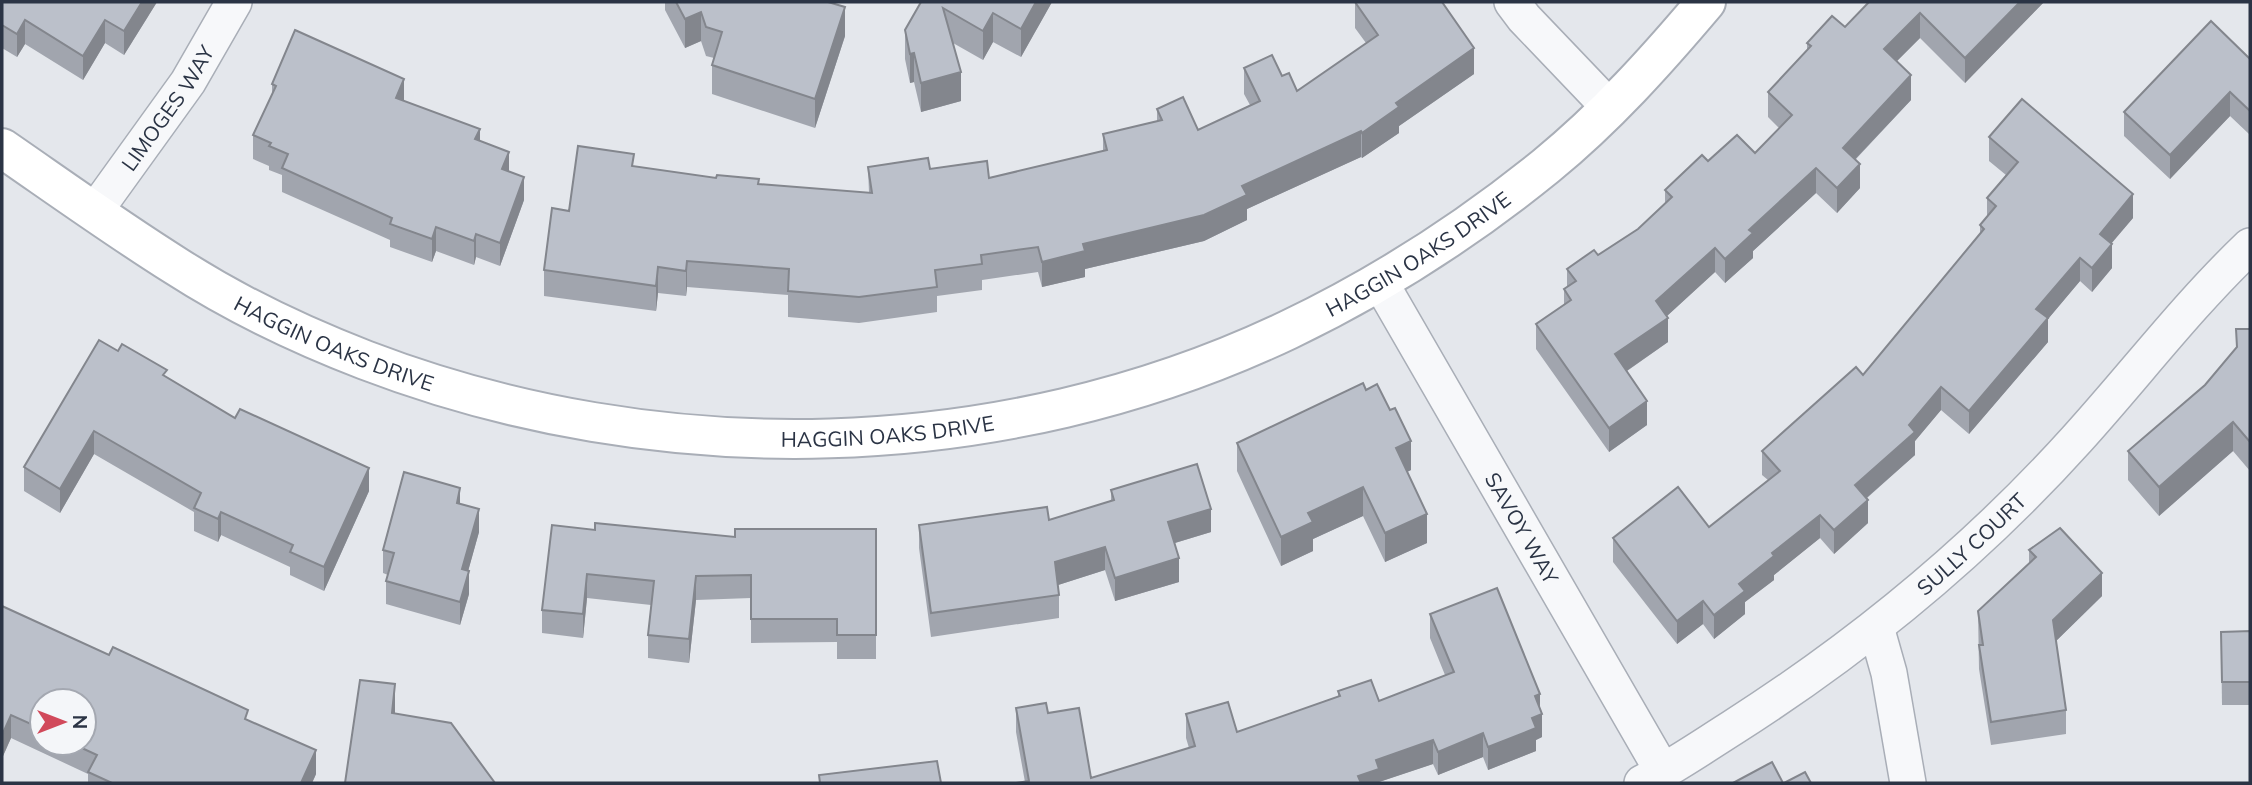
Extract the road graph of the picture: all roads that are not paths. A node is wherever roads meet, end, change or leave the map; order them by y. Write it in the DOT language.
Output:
graph roads {
  1 [pos="234,2"];
  2 [pos="1512,2"];
  3 [pos="1706,2"];
  4 [pos="1611,108"];
  5 [pos="2,148"];
  6 [pos="95,211"];
  7 [pos="2250,246"];
  8 [pos="1380,282"];
  9 [pos="1876,626"];
  10 [pos="1653,778"];
  11 [pos="1908,783"];
  1 -- 6 [label="street, LIMOGES WAY"];
  2 -- 4 [label="street"];
  3 -- 4 [label="street, HAGGIN OAKS DRIVE"];
  4 -- 8 [label="street, HAGGIN OAKS DRIVE"];
  5 -- 6 [label="street, HAGGIN OAKS DRIVE"];
  6 -- 8 [label="street, HAGGIN OAKS DRIVE"];
  7 -- 9 [label="street, SULLY COURT"];
  8 -- 10 [label="street, SAVOY WAY"];
  9 -- 10 [label="street, SULLY COURT"];
  9 -- 11 [label="street"];
}
